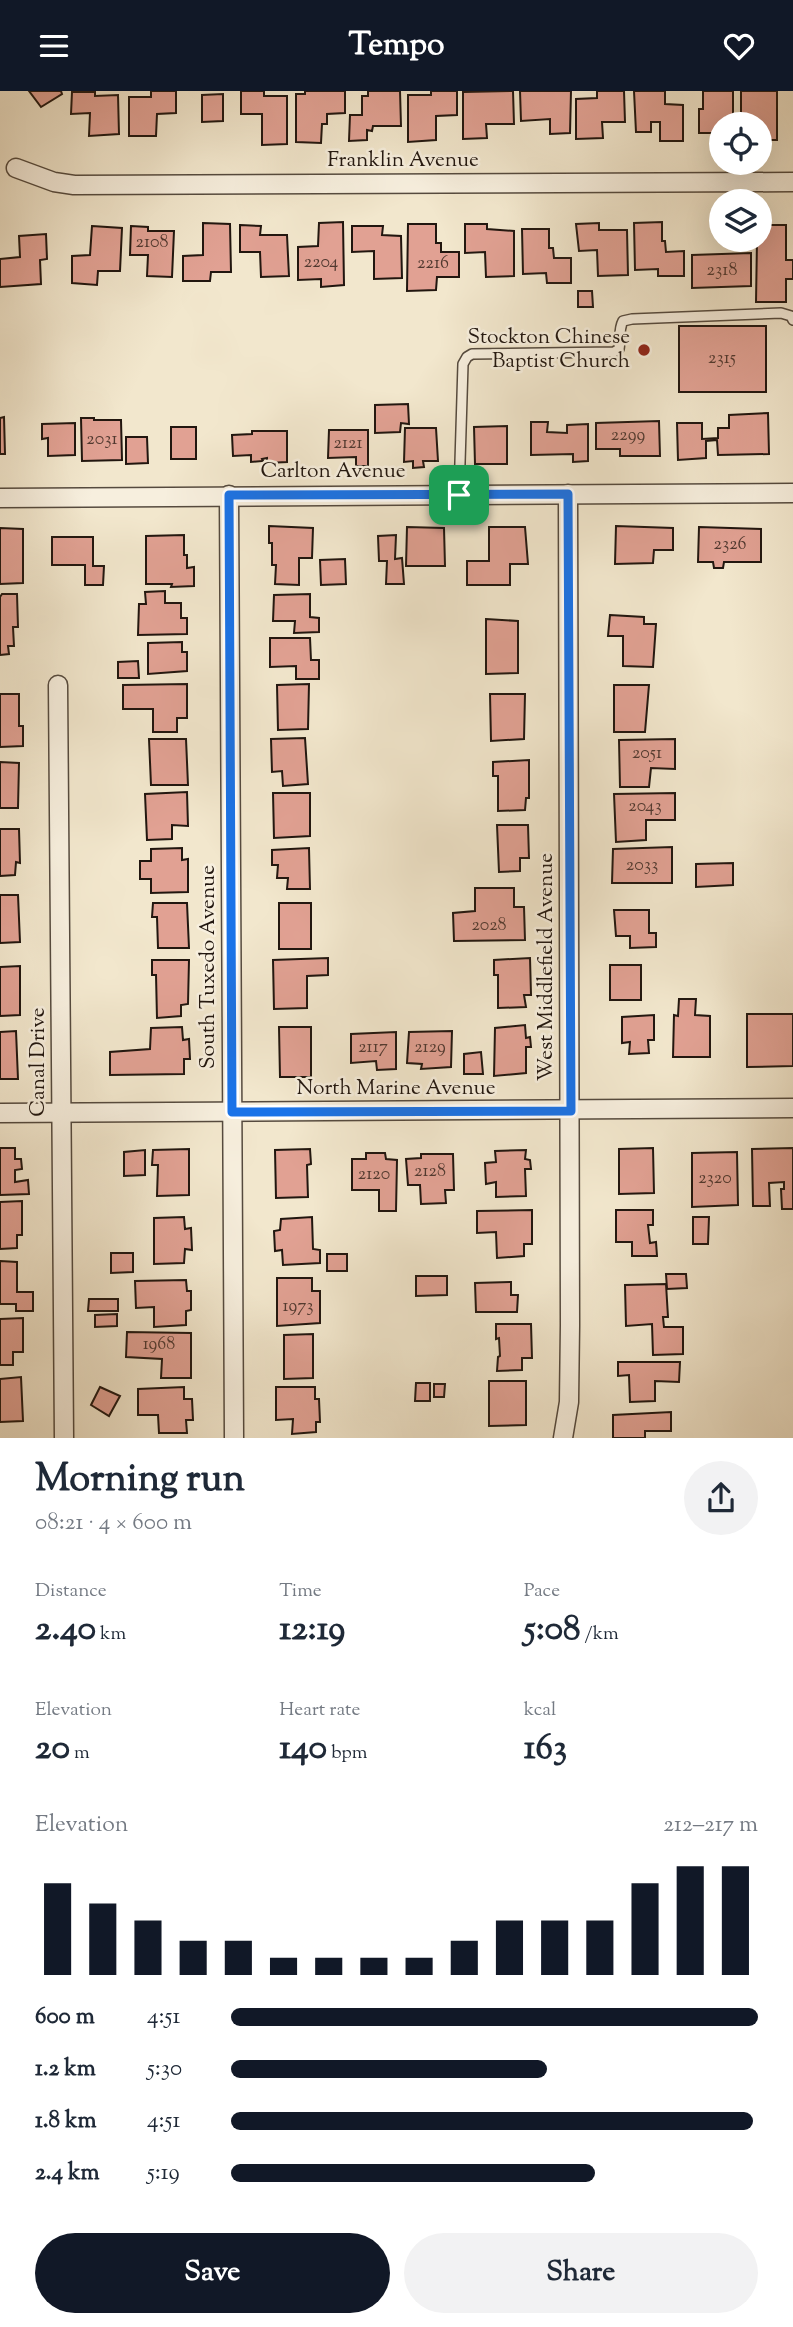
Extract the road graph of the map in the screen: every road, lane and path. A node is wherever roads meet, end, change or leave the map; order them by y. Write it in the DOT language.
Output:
graph roads {
  1 [pos="16,169"];
  2 [pos="793,182"];
  3 [pos="793,320"];
  4 [pos="793,493"];
  5 [pos="568,494"];
  6 [pos="229,495"];
  7 [pos="459,495"];
  8 [pos="0,498"];
  9 [pos="58,685"];
  10 [pos="793,1108"];
  11 [pos="571,1111"];
  12 [pos="232,1112"];
  13 [pos="0,1113"];
  14 [pos="62,1113"];
  15 [pos="64,1438"];
  16 [pos="234,1438"];
  17 [pos="563,1438"];
  1 -- 2 [label="street, Franklin Avenue"];
  3 -- 7 [label="lane"];
  4 -- 5 [label="street, Carlton Avenue"];
  5 -- 7 [label="street, Carlton Avenue"];
  5 -- 11 [label="street, West Middlefield Avenue"];
  6 -- 7 [label="street, Carlton Avenue"];
  6 -- 8 [label="street, Carlton Avenue"];
  6 -- 12 [label="street, South Tuxedo Avenue"];
  9 -- 14 [label="street, Canal Drive"];
  10 -- 11 [label="street, North Marine Avenue"];
  11 -- 12 [label="street, North Marine Avenue"];
  11 -- 17 [label="street, West Middlefield Avenue"];
  12 -- 14 [label="street, North Marine Avenue"];
  12 -- 16 [label="street, South Tuxedo Avenue"];
  13 -- 14 [label="street, North Marine Avenue"];
  14 -- 15 [label="street, Canal Drive"];
}
